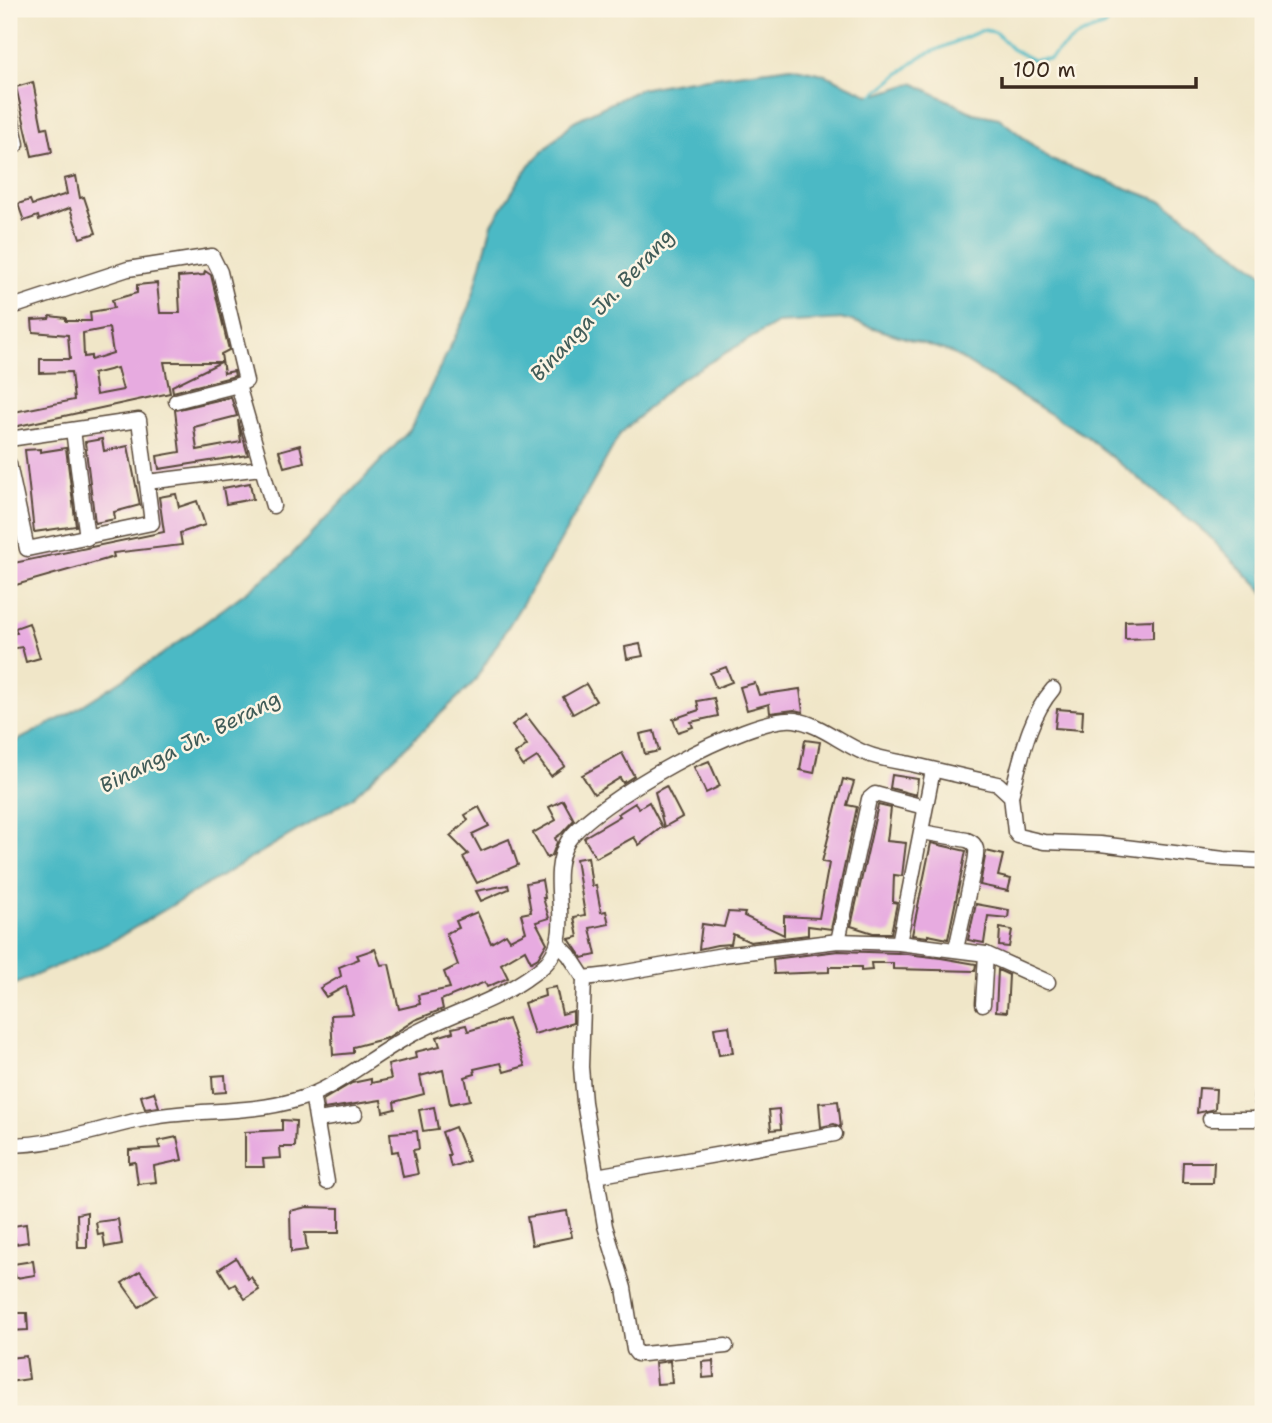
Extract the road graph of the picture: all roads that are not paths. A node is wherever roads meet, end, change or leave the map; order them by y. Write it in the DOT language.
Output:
graph roads {
  1 [pos="9,107"];
  2 [pos="17,144"];
  3 [pos="9,308"];
  4 [pos="238,385"];
  5 [pos="176,401"];
  6 [pos="73,430"];
  7 [pos="9,439"];
  8 [pos="9,463"];
  9 [pos="261,468"];
  10 [pos="147,482"];
  11 [pos="273,506"];
  12 [pos="15,526"];
  13 [pos="87,538"];
  14 [pos="1053,689"];
  15 [pos="933,770"];
  16 [pos="1012,796"];
  17 [pos="925,807"];
  18 [pos="922,832"];
  19 [pos="1263,861"];
  20 [pos="838,941"];
  21 [pos="899,943"];
  22 [pos="559,945"];
  23 [pos="956,949"];
  24 [pos="986,954"];
  25 [pos="584,978"];
  26 [pos="1048,982"];
  27 [pos="983,1004"];
  28 [pos="1263,1067"];
  29 [pos="313,1094"];
  30 [pos="1263,1109"];
  31 [pos="355,1114"];
  32 [pos="1210,1119"];
  33 [pos="318,1121"];
  34 [pos="835,1135"];
  35 [pos="9,1145"];
  36 [pos="596,1176"];
  37 [pos="327,1182"];
  38 [pos="726,1346"];
  1 -- 2 [label="street"];
  3 -- 4 [label="street"];
  4 -- 5 [label="street"];
  4 -- 9 [label="street"];
  6 -- 7 [label="street"];
  6 -- 10 [label="street"];
  6 -- 13 [label="street"];
  8 -- 12 [label="street"];
  9 -- 10 [label="street"];
  9 -- 11 [label="street"];
  10 -- 13 [label="street"];
  12 -- 13 [label="street"];
  14 -- 16 [label="street"];
  15 -- 16 [label="street"];
  15 -- 17 [label="street"];
  15 -- 22 [label="street"];
  16 -- 19 [label="street"];
  17 -- 18 [label="street"];
  17 -- 20 [label="street"];
  18 -- 21 [label="street"];
  18 -- 23 [label="street"];
  20 -- 21 [label="street"];
  20 -- 25 [label="street"];
  21 -- 23 [label="street"];
  22 -- 25 [label="street"];
  22 -- 29 [label="street"];
  23 -- 24 [label="street"];
  24 -- 26 [label="street"];
  24 -- 27 [label="street"];
  25 -- 36 [label="street"];
  28 -- 30 [label="street"];
  29 -- 33 [label="street"];
  29 -- 35 [label="street"];
  30 -- 32 [label="street"];
  31 -- 33 [label="street"];
  33 -- 37 [label="street"];
  34 -- 36 [label="street"];
  36 -- 38 [label="street"];
}
